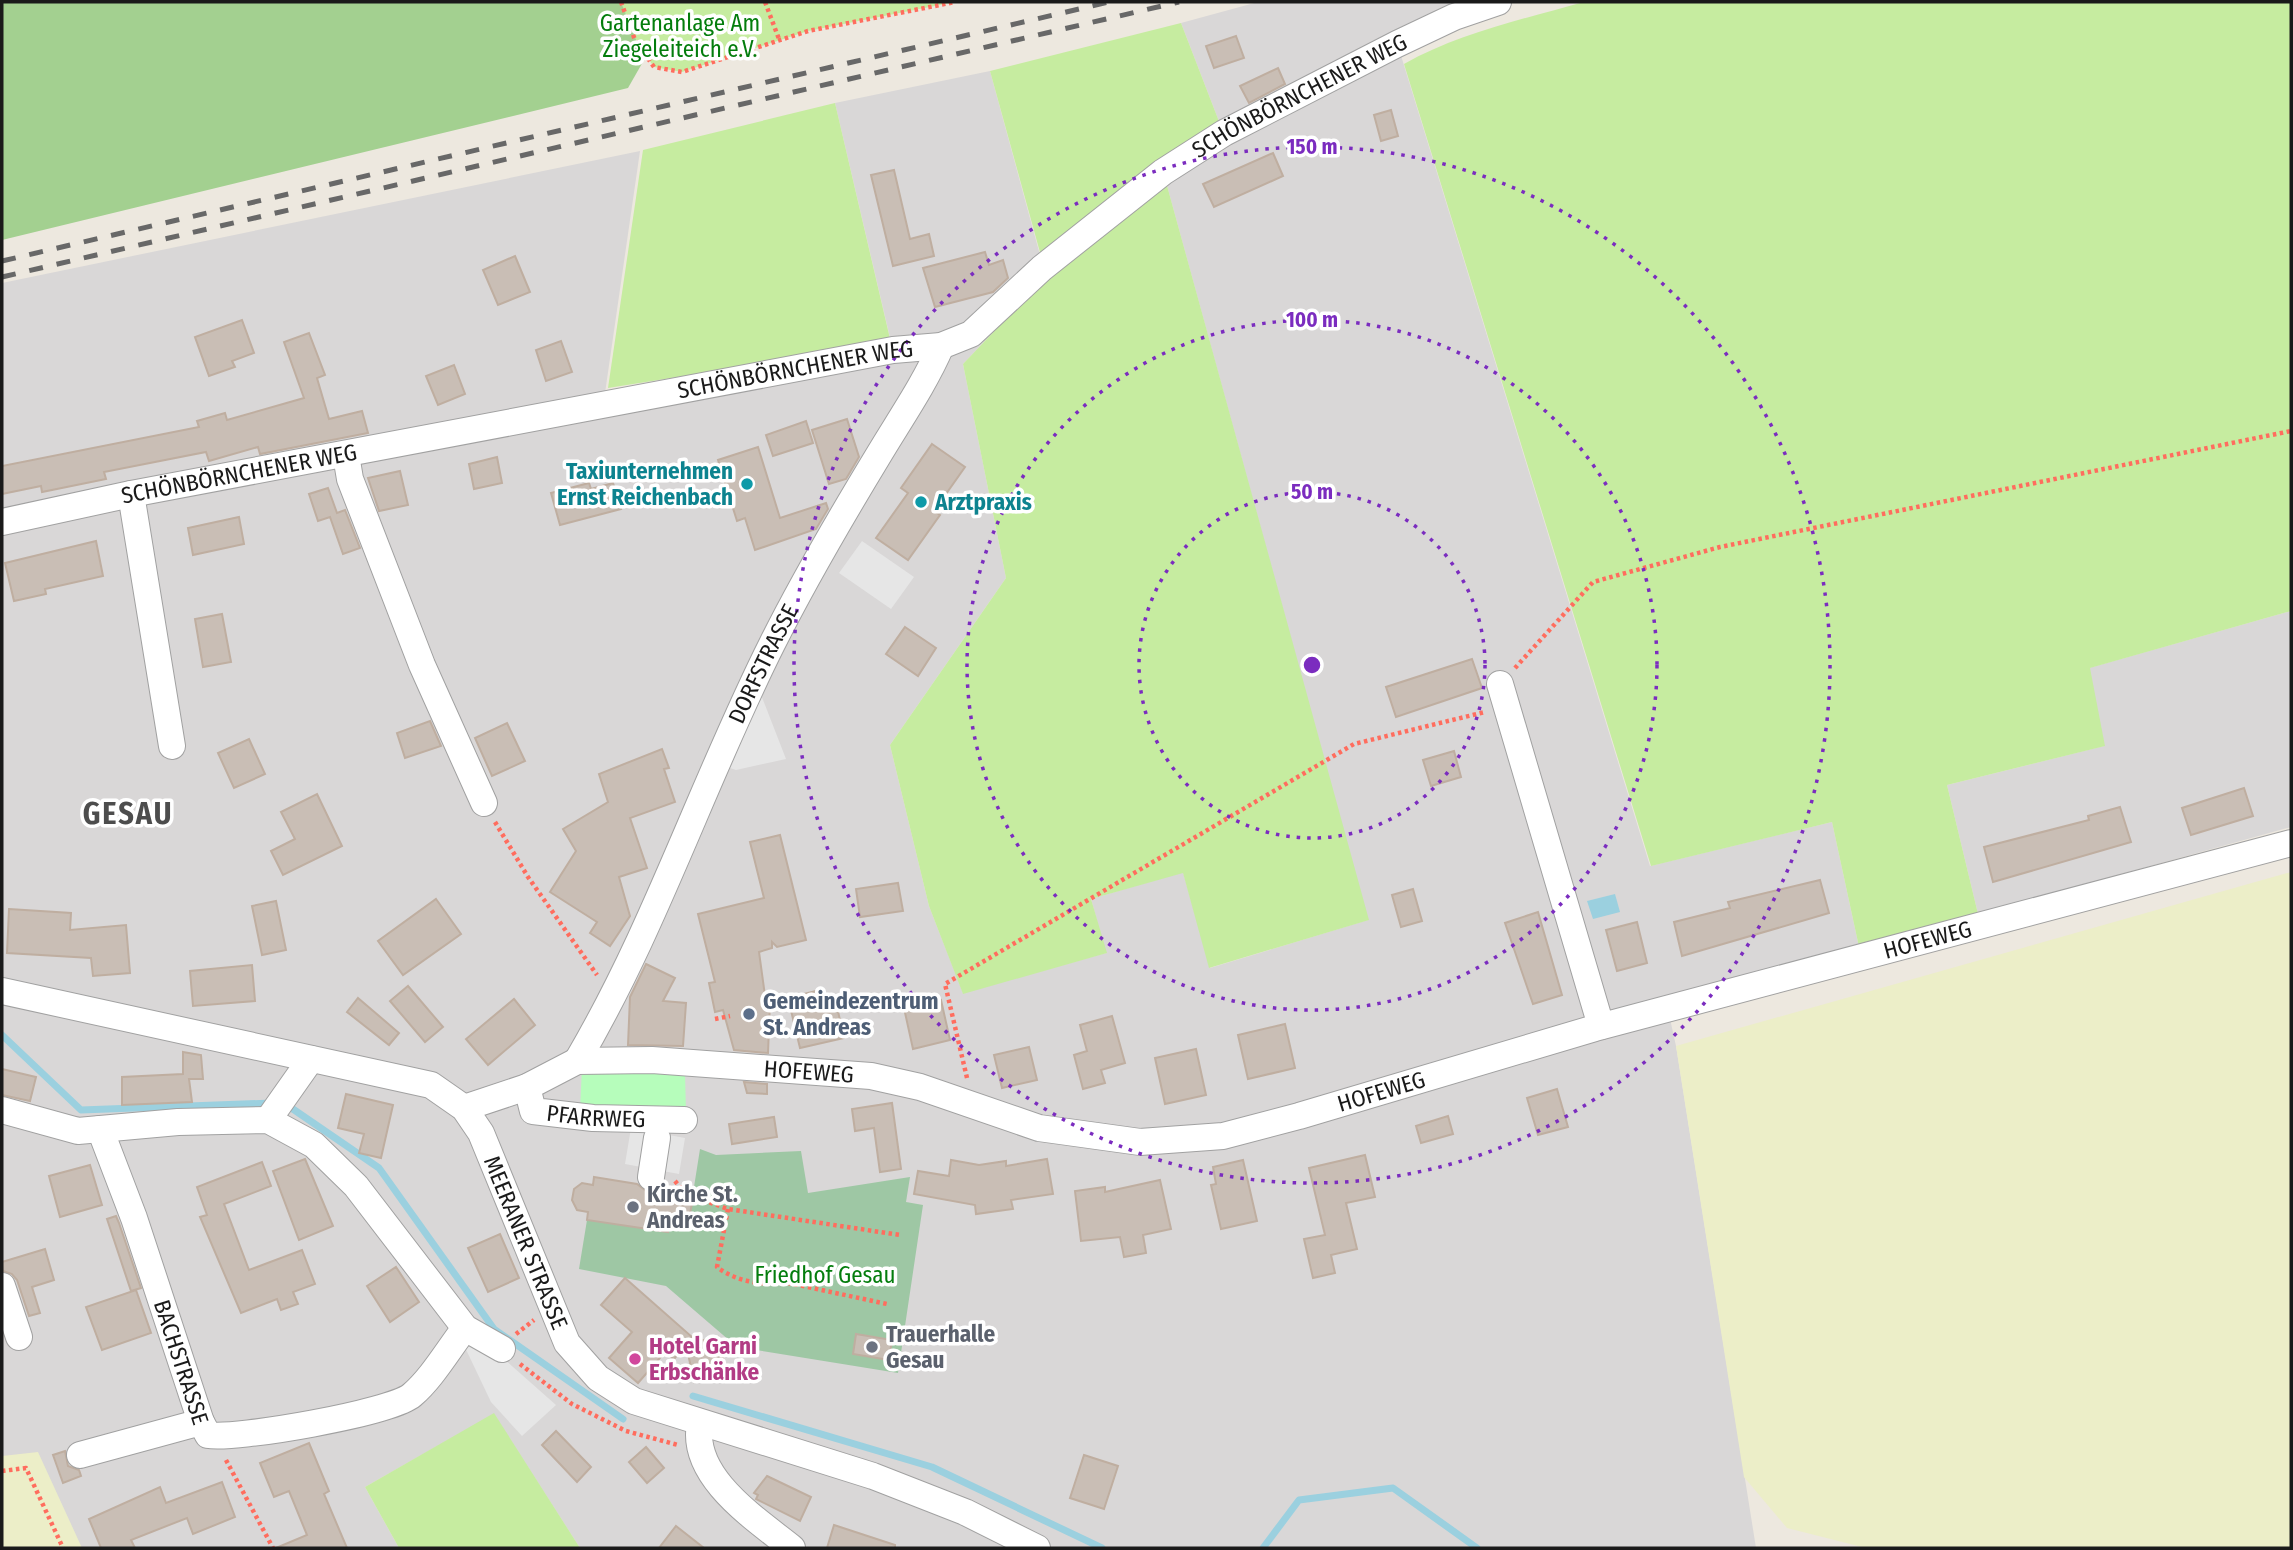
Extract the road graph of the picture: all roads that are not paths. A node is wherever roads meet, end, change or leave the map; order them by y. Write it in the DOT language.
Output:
graph roads {
  1 [pos="1498,2"];
  2 [pos="941,346"];
  3 [pos="346,456"];
  4 [pos="131,494"];
  5 [pos="2,522"];
  6 [pos="1503,695"];
  7 [pos="172,746"];
  8 [pos="484,803"];
  9 [pos="2291,842"];
  10 [pos="2,990"];
  11 [pos="1601,1026"];
  12 [pos="310,1059"];
  13 [pos="578,1061"];
  14 [pos="527,1087"];
  15 [pos="276,1108"];
  16 [pos="464,1108"];
  17 [pos="2,1110"];
  18 [pos="684,1120"];
  19 [pos="100,1129"];
  20 [pos="657,1138"];
  21 [pos="663,1178"];
  22 [pos="2,1286"];
  23 [pos="465,1328"];
  24 [pos="19,1337"];
  25 [pos="502,1349"];
  26 [pos="701,1424"];
  27 [pos="207,1429"];
  28 [pos="80,1455"];
  29 [pos="792,1548"];
  30 [pos="1037,1548"];
  1 -- 2 [label="street, SCHÖNBÖRNCHENER WEG"];
  2 -- 3 [label="street, SCHÖNBÖRNCHENER WEG"];
  2 -- 13 [label="street, DORFSTRASSE"];
  3 -- 4 [label="street, SCHÖNBÖRNCHENER WEG"];
  3 -- 8 [label="street"];
  4 -- 5 [label="street, SCHÖNBÖRNCHENER WEG"];
  4 -- 7 [label="street"];
  6 -- 11 [label="street"];
  9 -- 11 [label="street, HOFEWEG"];
  10 -- 12 [label="street, MEERANER STRASSE"];
  11 -- 13 [label="street, HOFEWEG"];
  12 -- 15 [label="street"];
  12 -- 16 [label="street, MEERANER STRASSE"];
  13 -- 14 [label="street, HOFEWEG"];
  14 -- 16 [label="street, HOFEWEG"];
  14 -- 18 [label="street, PFARRWEG"];
  15 -- 19 [label="street"];
  15 -- 23 [label="street"];
  16 -- 26 [label="street, MEERANER STRASSE"];
  17 -- 19 [label="street"];
  19 -- 27 [label="street, BACHSTRASSE"];
  20 -- 21 [label="street"];
  22 -- 24 [label="street"];
  23 -- 25 [label="street"];
  23 -- 27 [label="street, BACHSTRASSE"];
  26 -- 29 [label="street"];
  26 -- 30 [label="street, MEERANER STRASSE"];
  27 -- 28 [label="street"];
}
